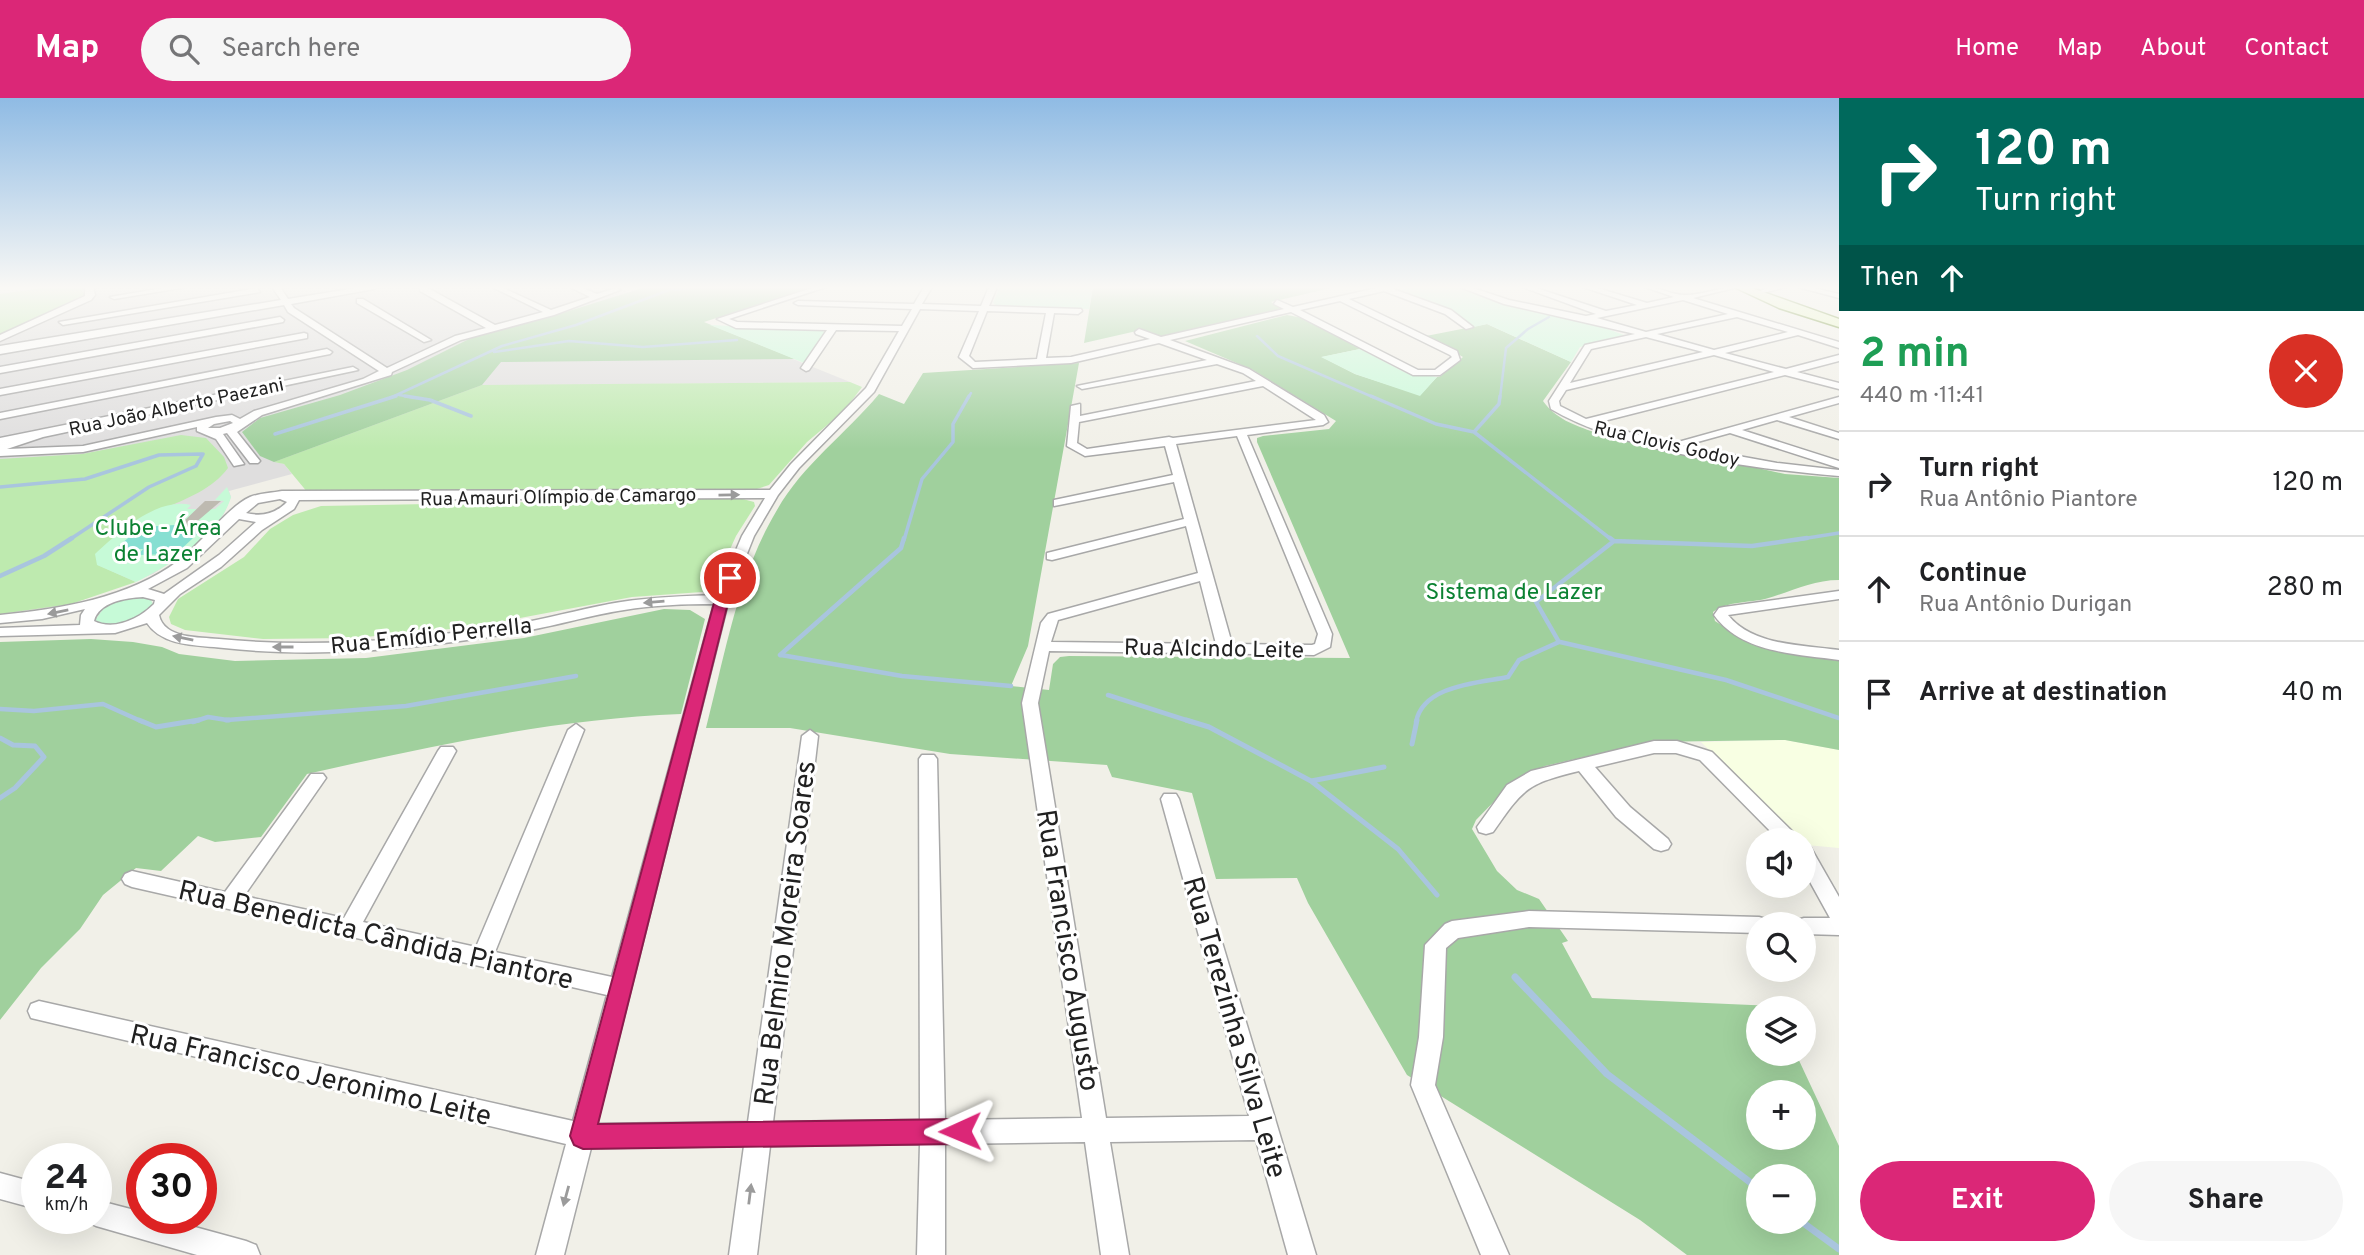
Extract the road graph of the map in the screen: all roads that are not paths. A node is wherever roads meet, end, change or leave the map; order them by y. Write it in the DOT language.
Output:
graph roads {
  1 [pos="56,341"];
  2 [pos="163,341"];
  3 [pos="277,341"];
  4 [pos="339,341"];
  5 [pos="428,341"];
  6 [pos="437,341"];
  7 [pos="450,341"];
  8 [pos="824,341"];
  9 [pos="897,341"];
  10 [pos="971,341"];
  11 [pos="1045,341"];
  12 [pos="1154,341"];
  13 [pos="1168,341"];
  14 [pos="1352,341"];
  15 [pos="1429,341"];
  16 [pos="1615,341"];
  17 [pos="1665,341"];
  18 [pos="1763,341"];
  19 [pos="447,342"];
  20 [pos="436,347"];
  21 [pos="1688,347"];
  22 [pos="0,350"];
  23 [pos="1724,350"];
  24 [pos="327,352"];
  25 [pos="1713,353"];
  26 [pos="1700,356"];
  27 [pos="1734,358"];
  28 [pos="1839,358"];
  29 [pos="1219,360"];
  30 [pos="1826,361"];
  31 [pos="1041,362"];
  32 [pos="1839,365"];
  33 [pos="806,368"];
  34 [pos="1575,368"];
  35 [pos="0,370"];
  36 [pos="353,370"];
  37 [pos="1786,371"];
  38 [pos="388,373"];
  39 [pos="1611,377"];
  40 [pos="1263,383"];
  41 [pos="1082,386"];
  42 [pos="1839,386"];
  43 [pos="1562,388"];
  44 [pos="0,392"];
  45 [pos="1839,400"];
  46 [pos="288,405"];
  47 [pos="1076,405"];
  48 [pos="1822,405"];
  49 [pos="1839,410"];
  50 [pos="0,416"];
  51 [pos="1777,417"];
  52 [pos="219,419"];
  53 [pos="1075,420"];
  54 [pos="1584,423"];
  55 [pos="237,425"];
  56 [pos="1731,430"];
  57 [pos="206,432"];
  58 [pos="1241,433"];
  59 [pos="40,434"];
  60 [pos="1839,436"];
  61 [pos="139,438"];
  62 [pos="1168,440"];
  63 [pos="1696,440"];
  64 [pos="0,441"];
  65 [pos="1674,446"];
  66 [pos="0,450"];
  67 [pos="1715,455"];
  68 [pos="1810,456"];
  69 [pos="254,461"];
  70 [pos="238,464"];
  71 [pos="1839,469"];
  72 [pos="1820,472"];
  73 [pos="1179,477"];
  74 [pos="773,494"];
  75 [pos="290,496"];
  76 [pos="343,498"];
  77 [pos="1058,503"];
  78 [pos="239,512"];
  79 [pos="283,512"];
  80 [pos="1191,522"];
  81 [pos="1052,556"];
  82 [pos="1206,575"];
  83 [pos="1839,595"];
  84 [pos="119,597"];
  85 [pos="1823,597"];
  86 [pos="722,599"];
  87 [pos="1839,605"];
  88 [pos="156,610"];
  89 [pos="0,619"];
  90 [pos="98,629"];
  91 [pos="0,632"];
  92 [pos="1042,646"];
  93 [pos="1225,648"];
  94 [pos="1839,655"];
  95 [pos="576,730"];
  96 [pos="810,736"];
  97 [pos="447,751"];
  98 [pos="928,760"];
  99 [pos="1583,764"];
  100 [pos="317,778"];
  101 [pos="1170,799"];
  102 [pos="1486,827"];
  103 [pos="1779,828"];
  104 [pos="1661,844"];
  105 [pos="1816,875"];
  106 [pos="132,879"];
  107 [pos="230,901"];
  108 [pos="1839,916"];
  109 [pos="1746,925"];
  110 [pos="1816,926"];
  111 [pos="1839,927"];
  112 [pos="349,928"];
  113 [pos="482,958"];
  114 [pos="621,989"];
  115 [pos="39,1011"];
  116 [pos="1265,1128"];
  117 [pos="1097,1130"];
  118 [pos="933,1132"];
  119 [pos="758,1134"];
  120 [pos="583,1136"];
  121 [pos="0,1186"];
  122 [pos="21,1192"];
  123 [pos="112,1217"];
  124 [pos="246,1255"];
  125 [pos="550,1255"];
  126 [pos="743,1255"];
  127 [pos="930,1255"];
  128 [pos="1115,1255"];
  129 [pos="1301,1255"];
  130 [pos="1495,1255"];
  1 -- 22 [label="street"];
  2 -- 35 [label="street"];
  3 -- 44 [label="street"];
  4 -- 38 [label="street"];
  5 -- 20 [label="street"];
  6 -- 19 [label="street"];
  7 -- 19 [label="street"];
  8 -- 33 [label="street"];
  9 -- 74 [label="street"];
  10 -- 31 [label="street"];
  11 -- 31 [label="street"];
  12 -- 31 [label="street"];
  13 -- 29 [label="street"];
  14 -- 15 [label="street"];
  16 -- 34 [label="street"];
  17 -- 21 [label="street"];
  18 -- 23 [label="street"];
  19 -- 20 [label="street"];
  20 -- 38 [label="street"];
  21 -- 25 [label="street"];
  21 -- 26 [label="street"];
  23 -- 25 [label="street"];
  23 -- 27 [label="street"];
  24 -- 50 [label="street"];
  25 -- 26 [label="street"];
  25 -- 27 [label="street"];
  26 -- 39 [label="street"];
  27 -- 37 [label="street"];
  28 -- 30 [label="street"];
  29 -- 40 [label="street"];
  29 -- 41 [label="street"];
  30 -- 32 [label="street"];
  30 -- 37 [label="street"];
  34 -- 39 [label="street"];
  34 -- 43 [label="street"];
  36 -- 59 [label="street, Rua João Alberto Paezani"];
  37 -- 42 [label="street"];
  37 -- 54 [label="street"];
  38 -- 46 [label="street"];
  39 -- 43 [label="street"];
  40 -- 53 [label="street"];
  40 -- 58 [label="street"];
  43 -- 54 [label="street, Rua Clovis Godoy"];
  45 -- 48 [label="street"];
  46 -- 52 [label="street"];
  46 -- 55 [label="street"];
  47 -- 53 [label="street"];
  48 -- 49 [label="street"];
  48 -- 51 [label="street"];
  51 -- 56 [label="street"];
  51 -- 60 [label="street"];
  52 -- 55 [label="street"];
  52 -- 57 [label="street"];
  52 -- 61 [label="street"];
  53 -- 62 [label="street"];
  54 -- 65 [label="street, Rua Clovis Godoy"];
  55 -- 57 [label="street"];
  55 -- 69 [label="street"];
  56 -- 63 [label="street"];
  56 -- 68 [label="street"];
  57 -- 61 [label="street"];
  57 -- 70 [label="street"];
  58 -- 62 [label="street"];
  58 -- 93 [label="street, Rua Alcindo Leite"];
  59 -- 64 [label="street, Rua João Alberto Paezani"];
  59 -- 66 [label="street, Rua João Alberto Paezani"];
  61 -- 66 [label="street"];
  62 -- 73 [label="street"];
  63 -- 65 [label="street"];
  63 -- 67 [label="street"];
  65 -- 67 [label="street, Rua Clovis Godoy"];
  67 -- 72 [label="street, Rua Clovis Godoy"];
  68 -- 71 [label="street"];
  68 -- 72 [label="street"];
  71 -- 72 [label="street, Rua Clovis Godoy"];
  73 -- 77 [label="street"];
  73 -- 80 [label="street"];
  76 -- 74 [label="street, Rua Amauri Olímpio de Camargo, one-way"];
  74 -- 86 [label="street"];
  75 -- 76 [label="street, Rua Amauri Olímpio de Camargo"];
  75 -- 78 [label="street, Rua Amauri Olímpio de Camargo"];
  75 -- 79 [label="street"];
  76 -- 79 [label="street, Rua Amauri Olímpio de Camargo"];
  78 -- 79 [label="street"];
  78 -- 84 [label="street, Rua Amauri Olímpio de Camargo"];
  79 -- 88 [label="street"];
  80 -- 81 [label="street"];
  80 -- 82 [label="street"];
  82 -- 92 [label="street, Rua Francisco Augusto"];
  82 -- 93 [label="street"];
  83 -- 85 [label="street"];
  84 -- 88 [label="street"];
  84 -- 89 [label="street, one-way"];
  84 -- 90 [label="street, Rua Amauri Olímpio de Camargo"];
  85 -- 87 [label="street"];
  85 -- 94 [label="street"];
  86 -- 88 [label="street, Rua Emídio Perrella, one-way"];
  86 -- 114 [label="street"];
  88 -- 90 [label="street"];
  90 -- 91 [label="street"];
  92 -- 93 [label="street, Rua Alcindo Leite"];
  92 -- 117 [label="street, Rua Francisco Augusto"];
  95 -- 113 [label="street"];
  96 -- 119 [label="street, Rua Belmiro Moreira Soares"];
  97 -- 112 [label="street"];
  98 -- 118 [label="street"];
  99 -- 102 [label="street"];
  99 -- 103 [label="street"];
  99 -- 104 [label="street"];
  100 -- 107 [label="street"];
  101 -- 116 [label="street, Rua Terezinha Silva Leite"];
  105 -- 108 [label="street"];
  106 -- 107 [label="street, Rua Benedicta Cândida Piantore"];
  107 -- 112 [label="street, Rua Benedicta Cândida Piantore"];
  109 -- 130 [label="street"];
  110 -- 111 [label="street"];
  112 -- 113 [label="street, Rua Benedicta Cândida Piantore"];
  113 -- 114 [label="street, Rua Benedicta Cândida Piantore"];
  114 -- 120 [label="street"];
  115 -- 120 [label="street, Rua Francisco Jeronimo Leite"];
  116 -- 117 [label="street, Rua Francisco Jeronimo Leite"];
  116 -- 129 [label="street, Rua Terezinha Silva Leite"];
  117 -- 118 [label="street, Rua Francisco Jeronimo Leite"];
  117 -- 128 [label="street, Rua Francisco Augusto"];
  118 -- 119 [label="street, Rua Francisco Jeronimo Leite"];
  118 -- 127 [label="street"];
  119 -- 120 [label="street, Rua Francisco Jeronimo Leite"];
  126 -- 119 [label="street, Rua Belmiro Moreira Soares, one-way"];
  120 -- 125 [label="street, one-way"];
  121 -- 122 [label="street"];
  123 -- 124 [label="street"];
}
